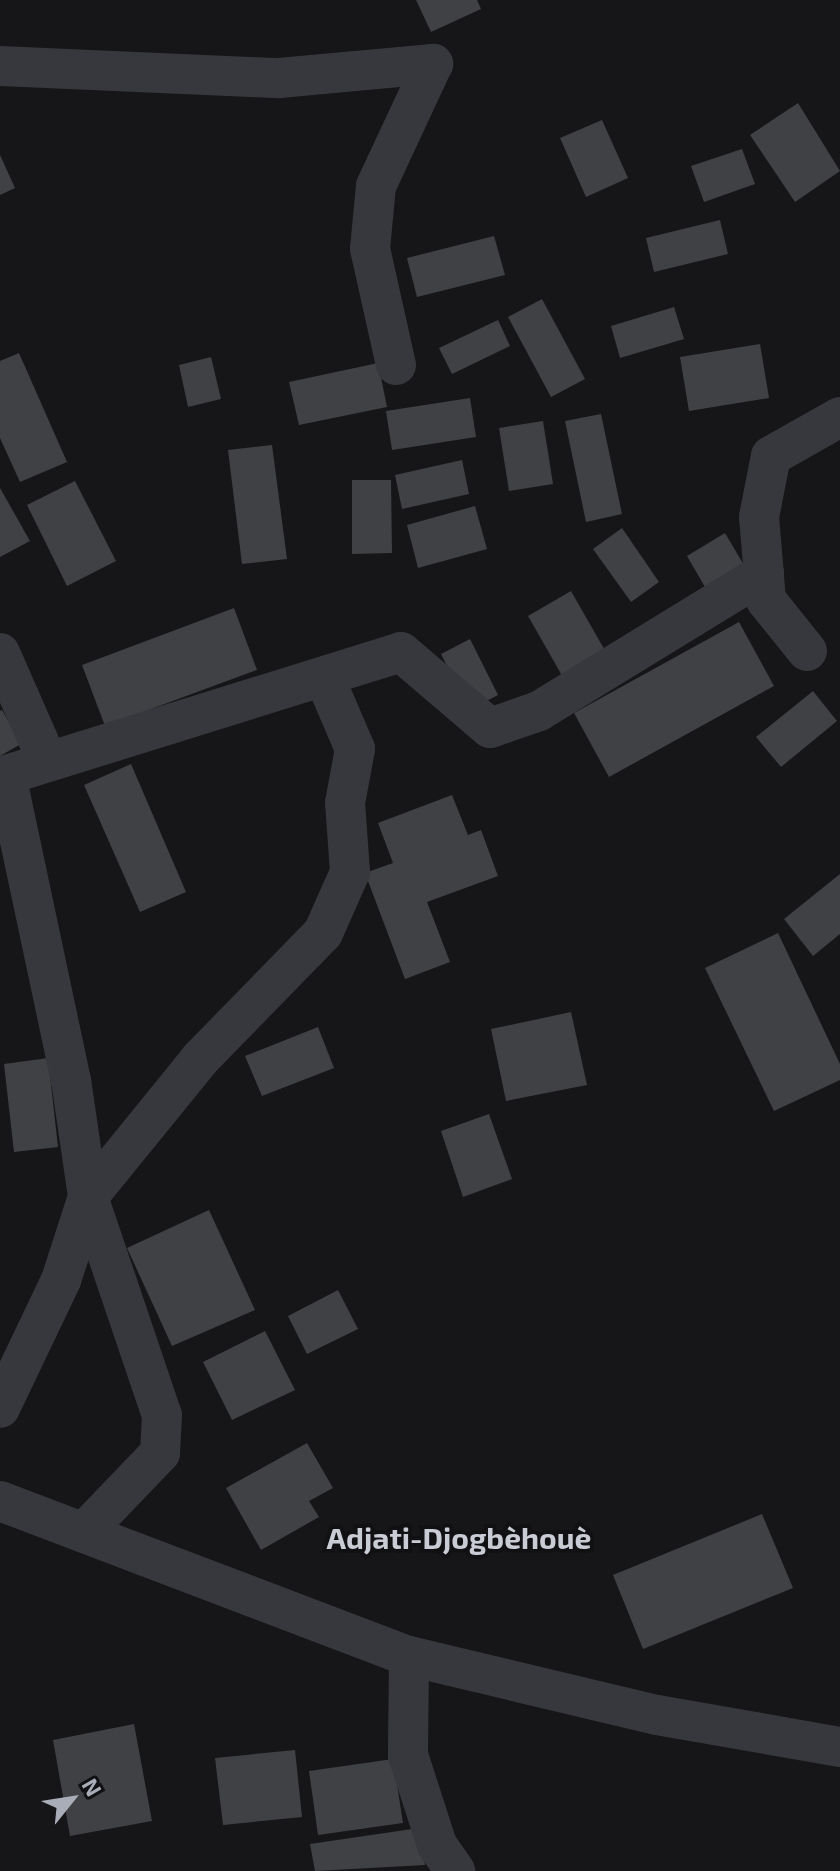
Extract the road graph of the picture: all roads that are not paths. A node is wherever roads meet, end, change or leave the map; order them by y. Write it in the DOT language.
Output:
graph roads {
  1 [pos="0,66"];
  2 [pos="396,365"];
  3 [pos="840,417"];
  4 [pos="764,573"];
  5 [pos="807,651"];
  6 [pos="0,653"];
  7 [pos="325,679"];
  8 [pos="47,760"];
  9 [pos="3,776"];
  10 [pos="88,1197"];
  11 [pos="0,1408"];
  12 [pos="0,1501"];
  13 [pos="87,1529"];
  14 [pos="409,1656"];
  15 [pos="840,1747"];
  16 [pos="455,1871"];
  1 -- 2 [label="street"];
  3 -- 4 [label="street"];
  4 -- 5 [label="street"];
  4 -- 7 [label="street"];
  6 -- 8 [label="street"];
  7 -- 8 [label="street"];
  7 -- 10 [label="street"];
  8 -- 9 [label="street"];
  9 -- 10 [label="street"];
  10 -- 11 [label="street"];
  10 -- 13 [label="street"];
  12 -- 13 [label="street"];
  13 -- 14 [label="street"];
  14 -- 15 [label="street"];
  14 -- 16 [label="street"];
}
